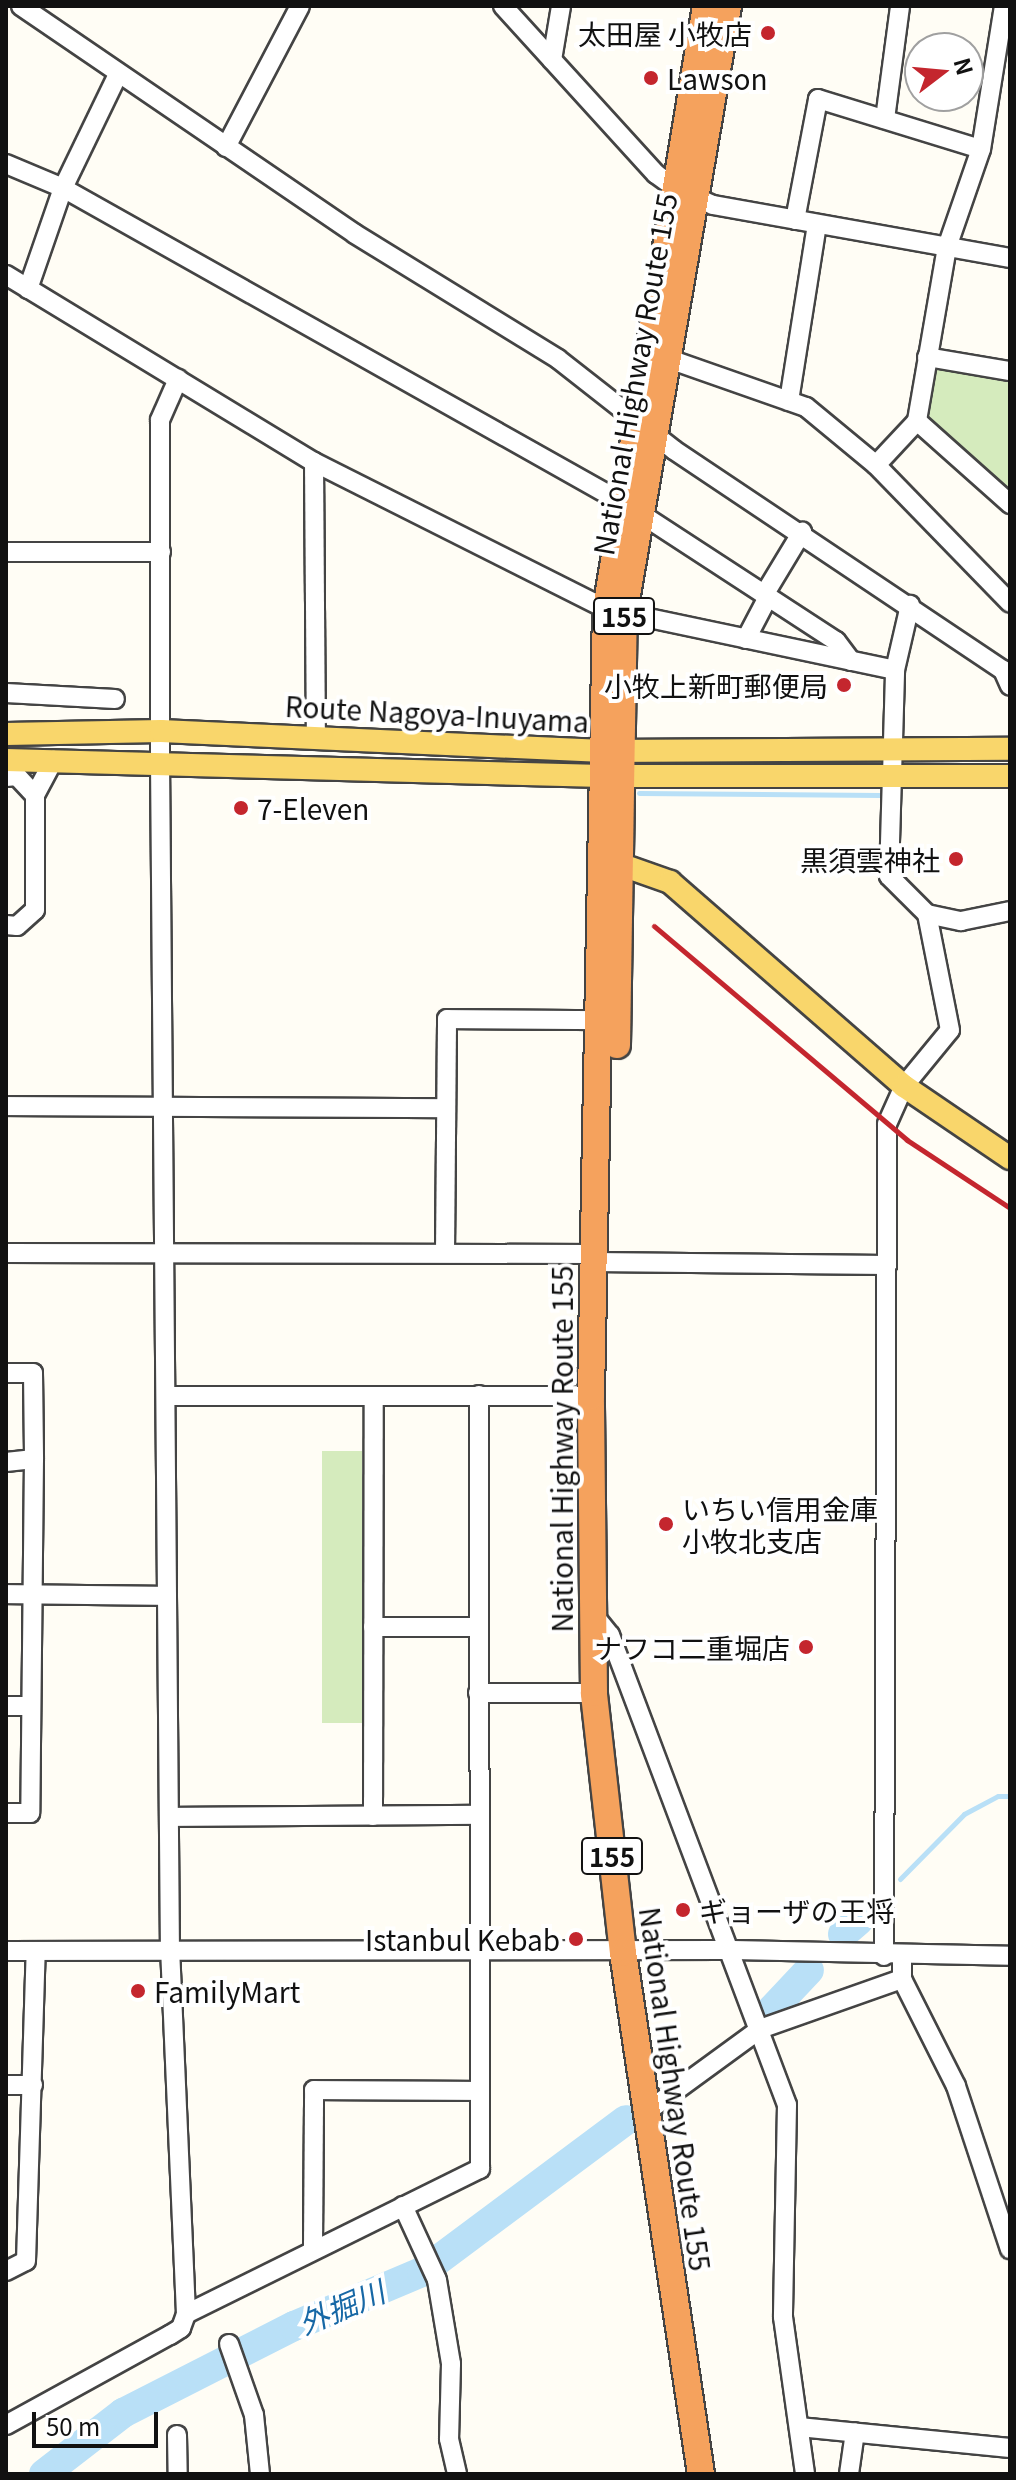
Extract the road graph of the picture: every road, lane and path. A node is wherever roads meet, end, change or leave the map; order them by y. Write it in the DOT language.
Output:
graph roads {
  1 [pos="21,6"];
  2 [pos="300,6"];
  3 [pos="503,6"];
  4 [pos="561,6"];
  5 [pos="706,6"];
  6 [pos="728,6"];
  7 [pos="900,6"];
  8 [pos="1006,13"];
  9 [pos="552,60"];
  10 [pos="118,74"];
  11 [pos="885,119"];
  12 [pos="226,147"];
  13 [pos="981,149"];
  14 [pos="6,164"];
  15 [pos="63,188"];
  16 [pos="687,193"];
  17 [pos="795,220"];
  18 [pos="817,224"];
  19 [pos="947,247"];
  20 [pos="1010,258"];
  21 [pos="6,275"];
  22 [pos="28,289"];
  23 [pos="927,357"];
  24 [pos="669,359"];
  25 [pos="1010,371"];
  26 [pos="178,379"];
  27 [pos="789,401"];
  28 [pos="917,421"];
  29 [pos="647,428"];
  30 [pos="314,462"];
  31 [pos="876,465"];
  32 [pos="1010,504"];
  33 [pos="633,509"];
  34 [pos="802,532"];
  35 [pos="6,552"];
  36 [pos="161,552"];
  37 [pos="766,596"];
  38 [pos="1010,603"];
  39 [pos="910,605"];
  40 [pos="615,610"];
  41 [pos="746,639"];
  42 [pos="851,661"];
  43 [pos="895,670"];
  44 [pos="1010,686"];
  45 [pos="6,693"];
  46 [pos="115,699"];
  47 [pos="161,731"];
  48 [pos="6,734"];
  49 [pos="316,738"];
  50 [pos="891,747"];
  51 [pos="1010,749"];
  52 [pos="54,760"];
  53 [pos="614,763"];
  54 [pos="8,765"];
  55 [pos="160,766"];
  56 [pos="891,775"];
  57 [pos="1010,776"];
  58 [pos="35,795"];
  59 [pos="622,865"];
  60 [pos="1010,911"];
  61 [pos="927,914"];
  62 [pos="6,925"];
  63 [pos="601,1020"];
  64 [pos="904,1086"];
  65 [pos="6,1106"];
  66 [pos="163,1108"];
  67 [pos="446,1108"];
  68 [pos="1010,1158"];
  69 [pos="165,1249"];
  70 [pos="594,1250"];
  71 [pos="6,1253"];
  72 [pos="445,1253"];
  73 [pos="887,1265"];
  74 [pos="6,1373"];
  75 [pos="479,1395"];
  76 [pos="167,1396"];
  77 [pos="374,1396"];
  78 [pos="591,1396"];
  79 [pos="34,1459"];
  80 [pos="6,1462"];
  81 [pos="6,1594"];
  82 [pos="32,1594"];
  83 [pos="167,1596"];
  84 [pos="591,1612"];
  85 [pos="373,1627"];
  86 [pos="478,1627"];
  87 [pos="478,1693"];
  88 [pos="594,1693"];
  89 [pos="6,1706"];
  90 [pos="31,1706"];
  91 [pos="6,1813"];
  92 [pos="476,1815"];
  93 [pos="373,1816"];
  94 [pos="169,1817"];
  95 [pos="733,1950"];
  96 [pos="6,1951"];
  97 [pos="36,1951"];
  98 [pos="623,1953"];
  99 [pos="170,1954"];
  100 [pos="477,1954"];
  101 [pos="893,1956"];
  102 [pos="1010,1956"];
  103 [pos="902,1979"];
  104 [pos="760,2029"];
  105 [pos="6,2085"];
  106 [pos="33,2085"];
  107 [pos="478,2091"];
  108 [pos="645,2113"];
  109 [pos="403,2206"];
  110 [pos="313,2247"];
  111 [pos="1010,2249"];
  112 [pos="6,2271"];
  113 [pos="186,2314"];
  114 [pos="229,2344"];
  115 [pos="6,2425"];
  116 [pos="799,2427"];
  117 [pos="855,2432"];
  118 [pos="177,2435"];
  119 [pos="1010,2448"];
  120 [pos="178,2474"];
  121 [pos="260,2474"];
  122 [pos="457,2474"];
  123 [pos="701,2474"];
  124 [pos="805,2474"];
  125 [pos="849,2474"];
  1 -- 10 [label="street"];
  2 -- 12 [label="street"];
  3 -- 9 [label="street"];
  4 -- 9 [label="street"];
  5 -- 16 [label="highway, National Highway Route 155 / 155"];
  6 -- 16 [label="highway, National Highway Route 155 / 155"];
  7 -- 11 [label="street"];
  8 -- 13 [label="street"];
  9 -- 16 [label="street"];
  10 -- 12 [label="street"];
  10 -- 15 [label="street"];
  11 -- 13 [label="street"];
  11 -- 17 [label="street"];
  12 -- 29 [label="street"];
  13 -- 19 [label="street"];
  14 -- 15 [label="street"];
  15 -- 22 [label="street"];
  15 -- 33 [label="street"];
  16 -- 17 [label="street"];
  16 -- 24 [label="highway, National Highway Route 155 / 155"];
  16 -- 29 [label="highway, National Highway Route 155 / 155"];
  17 -- 18 [label="street"];
  18 -- 19 [label="street"];
  18 -- 27 [label="street"];
  19 -- 20 [label="street"];
  19 -- 23 [label="street"];
  21 -- 22 [label="street"];
  22 -- 26 [label="street"];
  23 -- 25 [label="street"];
  23 -- 28 [label="street"];
  24 -- 27 [label="street"];
  24 -- 29 [label="highway, National Highway Route 155 / 155"];
  26 -- 30 [label="street"];
  26 -- 36 [label="street"];
  27 -- 31 [label="street"];
  28 -- 31 [label="street"];
  28 -- 32 [label="street"];
  29 -- 33 [label="highway, National Highway Route 155 / 155"];
  29 -- 34 [label="street"];
  30 -- 40 [label="street"];
  30 -- 49 [label="street"];
  31 -- 38 [label="street"];
  33 -- 37 [label="street"];
  33 -- 40 [label="highway, National Highway Route 155 / 155"];
  34 -- 37 [label="street"];
  34 -- 39 [label="street"];
  35 -- 36 [label="street"];
  36 -- 47 [label="street"];
  37 -- 41 [label="street"];
  37 -- 42 [label="street"];
  39 -- 43 [label="street"];
  39 -- 44 [label="street"];
  40 -- 41 [label="street"];
  40 -- 53 [label="highway, National Highway Route 155 / 155"];
  41 -- 42 [label="street"];
  42 -- 43 [label="street"];
  43 -- 50 [label="street"];
  45 -- 46 [label="street"];
  47 -- 48 [label="main road, Route Nagoya-Inuyama"];
  47 -- 49 [label="main road, Route Nagoya-Inuyama"];
  47 -- 55 [label="street"];
  49 -- 53 [label="main road, Route Nagoya-Inuyama"];
  50 -- 51 [label="main road, Route Nagoya-Inuyama"];
  50 -- 53 [label="main road, Route Nagoya-Inuyama"];
  50 -- 56 [label="street"];
  52 -- 54 [label="main road, Route Nagoya-Inuyama"];
  52 -- 55 [label="main road, Route Nagoya-Inuyama"];
  52 -- 58 [label="street"];
  53 -- 55 [label="main road, Route Nagoya-Inuyama"];
  53 -- 56 [label="main road, Route Nagoya-Inuyama"];
  53 -- 59 [label="highway, National Highway Route 155 / 155"];
  53 -- 63 [label="highway, National Highway Route 155 / 155"];
  54 -- 58 [label="street"];
  55 -- 66 [label="street"];
  56 -- 57 [label="main road, Route Nagoya-Inuyama"];
  56 -- 61 [label="street"];
  58 -- 62 [label="street"];
  59 -- 64 [label="main road"];
  59 -- 70 [label="highway, National Highway Route 155 / 155"];
  60 -- 61 [label="street"];
  61 -- 64 [label="street"];
  63 -- 67 [label="street"];
  63 -- 70 [label="highway, National Highway Route 155 / 155"];
  64 -- 68 [label="main road"];
  64 -- 73 [label="street"];
  65 -- 66 [label="street"];
  66 -- 67 [label="street"];
  66 -- 69 [label="street"];
  67 -- 72 [label="street"];
  69 -- 71 [label="street"];
  69 -- 72 [label="street"];
  69 -- 76 [label="street"];
  70 -- 72 [label="street"];
  70 -- 73 [label="street"];
  70 -- 78 [label="highway, National Highway Route 155 / 155"];
  73 -- 101 [label="street"];
  74 -- 79 [label="street"];
  75 -- 77 [label="street"];
  75 -- 78 [label="street"];
  75 -- 86 [label="street"];
  76 -- 77 [label="street"];
  76 -- 83 [label="street"];
  77 -- 85 [label="street"];
  78 -- 84 [label="highway, National Highway Route 155 / 155"];
  79 -- 80 [label="street"];
  79 -- 82 [label="street"];
  81 -- 82 [label="street"];
  82 -- 83 [label="street"];
  82 -- 90 [label="street"];
  83 -- 94 [label="street"];
  84 -- 88 [label="highway, National Highway Route 155 / 155"];
  84 -- 95 [label="street"];
  85 -- 86 [label="street"];
  85 -- 93 [label="street"];
  86 -- 87 [label="street"];
  87 -- 88 [label="street"];
  87 -- 92 [label="street"];
  88 -- 98 [label="highway, National Highway Route 155 / 155"];
  89 -- 90 [label="street"];
  90 -- 91 [label="street"];
  92 -- 93 [label="street"];
  92 -- 100 [label="street"];
  93 -- 94 [label="street"];
  94 -- 99 [label="street"];
  95 -- 98 [label="street"];
  95 -- 101 [label="street"];
  95 -- 104 [label="street"];
  96 -- 97 [label="street"];
  97 -- 99 [label="street"];
  97 -- 106 [label="street"];
  98 -- 100 [label="street"];
  98 -- 108 [label="highway, National Highway Route 155 / 155"];
  99 -- 100 [label="street"];
  99 -- 113 [label="street"];
  100 -- 107 [label="street"];
  101 -- 102 [label="street"];
  101 -- 103 [label="street"];
  103 -- 104 [label="street"];
  103 -- 111 [label="street"];
  104 -- 108 [label="street"];
  104 -- 116 [label="street"];
  105 -- 106 [label="street"];
  106 -- 112 [label="street"];
  107 -- 109 [label="street"];
  107 -- 110 [label="street"];
  108 -- 123 [label="highway, National Highway Route 155 / 155"];
  109 -- 110 [label="street"];
  109 -- 122 [label="street"];
  110 -- 113 [label="street"];
  113 -- 115 [label="street"];
  114 -- 121 [label="street"];
  116 -- 117 [label="street"];
  116 -- 124 [label="street"];
  117 -- 119 [label="street"];
  117 -- 125 [label="street"];
  118 -- 120 [label="street"];
}
